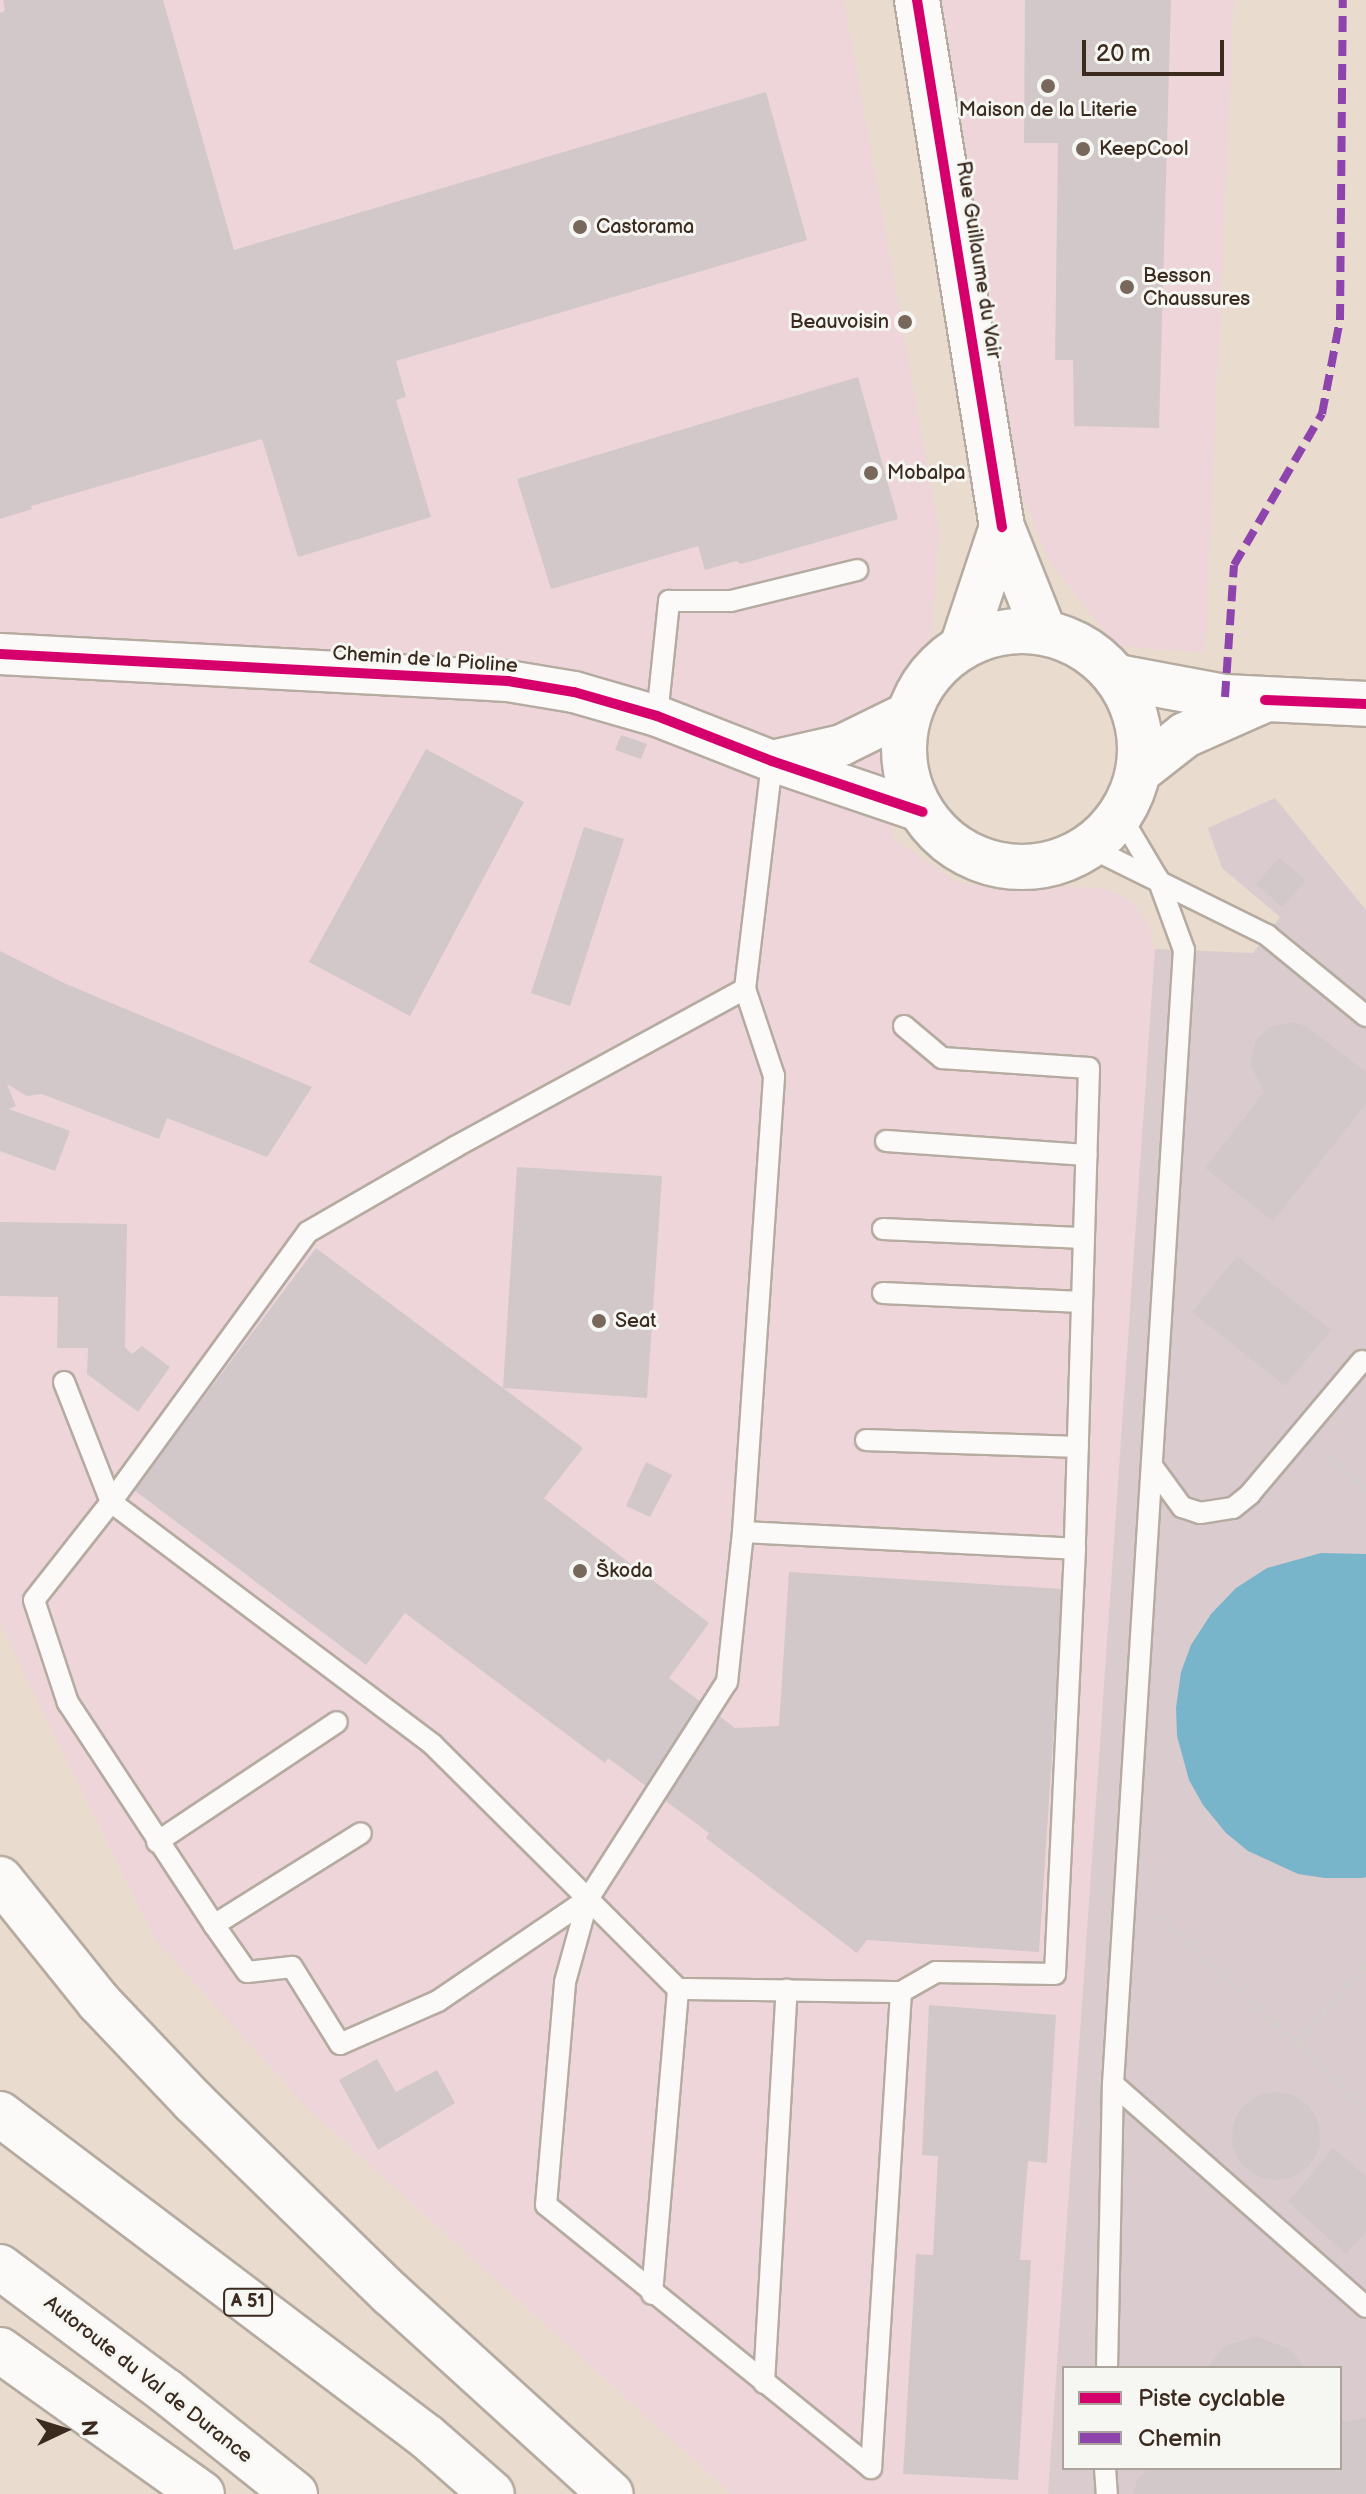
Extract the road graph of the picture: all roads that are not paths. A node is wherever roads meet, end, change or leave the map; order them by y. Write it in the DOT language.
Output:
graph roads {
  1 [pos="917,0"];
  2 [pos="1002,527"];
  3 [pos="857,570"];
  4 [pos="1044,632"];
  5 [pos="962,647"];
  6 [pos="0,654"];
  7 [pos="1117,677"];
  8 [pos="1276,701"];
  9 [pos="1366,704"];
  10 [pos="909,712"];
  11 [pos="657,716"];
  12 [pos="772,761"];
  13 [pos="1138,772"];
  14 [pos="923,812"];
  15 [pos="1120,815"];
  16 [pos="1089,847"];
  17 [pos="1158,879"];
  18 [pos="745,989"];
  19 [pos="1366,1016"];
  20 [pos="904,1026"];
  21 [pos="886,1141"];
  22 [pos="1087,1155"];
  23 [pos="883,1229"];
  24 [pos="1084,1238"];
  25 [pos="883,1293"];
  26 [pos="1082,1302"];
  27 [pos="1362,1361"];
  28 [pos="64,1382"];
  29 [pos="866,1440"];
  30 [pos="1078,1447"];
  31 [pos="1152,1466"];
  32 [pos="111,1502"];
  33 [pos="743,1532"];
  34 [pos="1075,1549"];
  35 [pos="337,1722"];
  36 [pos="361,1833"];
  37 [pos="157,1842"];
  38 [pos="0,1879"];
  39 [pos="588,1899"];
  40 [pos="214,1925"];
  41 [pos="678,1989"];
  42 [pos="787,1990"];
  43 [pos="901,1992"];
  44 [pos="1113,2084"];
  45 [pos="0,2114"];
  46 [pos="0,2267"];
  47 [pos="652,2294"];
  48 [pos="1366,2307"];
  49 [pos="0,2350"];
  50 [pos="1107,2366"];
  51 [pos="764,2383"];
  52 [pos="1105,2470"];
  53 [pos="202,2494"];
  54 [pos="295,2494"];
  55 [pos="492,2494"];
  56 [pos="611,2494"];
  57 [pos="1107,2494"];
  1 -- 2 [label="main road, Rue Guillaume du Vair"];
  2 -- 4 [label="main road, Rue Guillaume du Vair"];
  2 -- 5 [label="main road, Rue Guillaume du Vair"];
  3 -- 11 [label="lane"];
  4 -- 5 [label="main road"];
  4 -- 7 [label="main road"];
  5 -- 10 [label="main road"];
  6 -- 11 [label="street, Chemin de la Pioline"];
  7 -- 8 [label="main road"];
  7 -- 13 [label="main road"];
  8 -- 9 [label="main road"];
  8 -- 13 [label="main road"];
  10 -- 12 [label="street"];
  10 -- 14 [label="main road"];
  11 -- 12 [label="street, Chemin de la Pioline"];
  12 -- 14 [label="street, Chemin de la Pioline"];
  12 -- 18 [label="lane"];
  13 -- 15 [label="main road"];
  14 -- 16 [label="main road"];
  15 -- 16 [label="main road"];
  15 -- 17 [label="lane"];
  16 -- 17 [label="lane"];
  17 -- 19 [label="lane"];
  17 -- 31 [label="lane"];
  18 -- 32 [label="lane"];
  18 -- 33 [label="lane"];
  20 -- 22 [label="lane"];
  21 -- 22 [label="lane"];
  22 -- 24 [label="lane"];
  23 -- 24 [label="lane"];
  24 -- 26 [label="lane"];
  25 -- 26 [label="lane"];
  26 -- 30 [label="lane"];
  27 -- 31 [label="lane"];
  28 -- 32 [label="lane"];
  29 -- 30 [label="lane"];
  30 -- 34 [label="lane"];
  31 -- 44 [label="lane"];
  32 -- 37 [label="lane"];
  32 -- 39 [label="lane"];
  33 -- 34 [label="lane"];
  33 -- 39 [label="lane"];
  34 -- 43 [label="lane"];
  35 -- 37 [label="lane"];
  36 -- 40 [label="lane"];
  37 -- 40 [label="lane"];
  38 -- 56 [label="main road"];
  39 -- 40 [label="lane"];
  39 -- 41 [label="lane"];
  39 -- 47 [label="lane"];
  41 -- 42 [label="lane"];
  41 -- 47 [label="lane"];
  42 -- 43 [label="lane"];
  42 -- 51 [label="lane"];
  43 -- 51 [label="lane"];
  44 -- 48 [label="lane"];
  44 -- 50 [label="lane"];
  45 -- 55 [label="main road, A 51"];
  46 -- 54 [label="main road, Autoroute du Val de Durance"];
  47 -- 51 [label="lane"];
  49 -- 53 [label="main road"];
  52 -- 57 [label="lane"];
}
